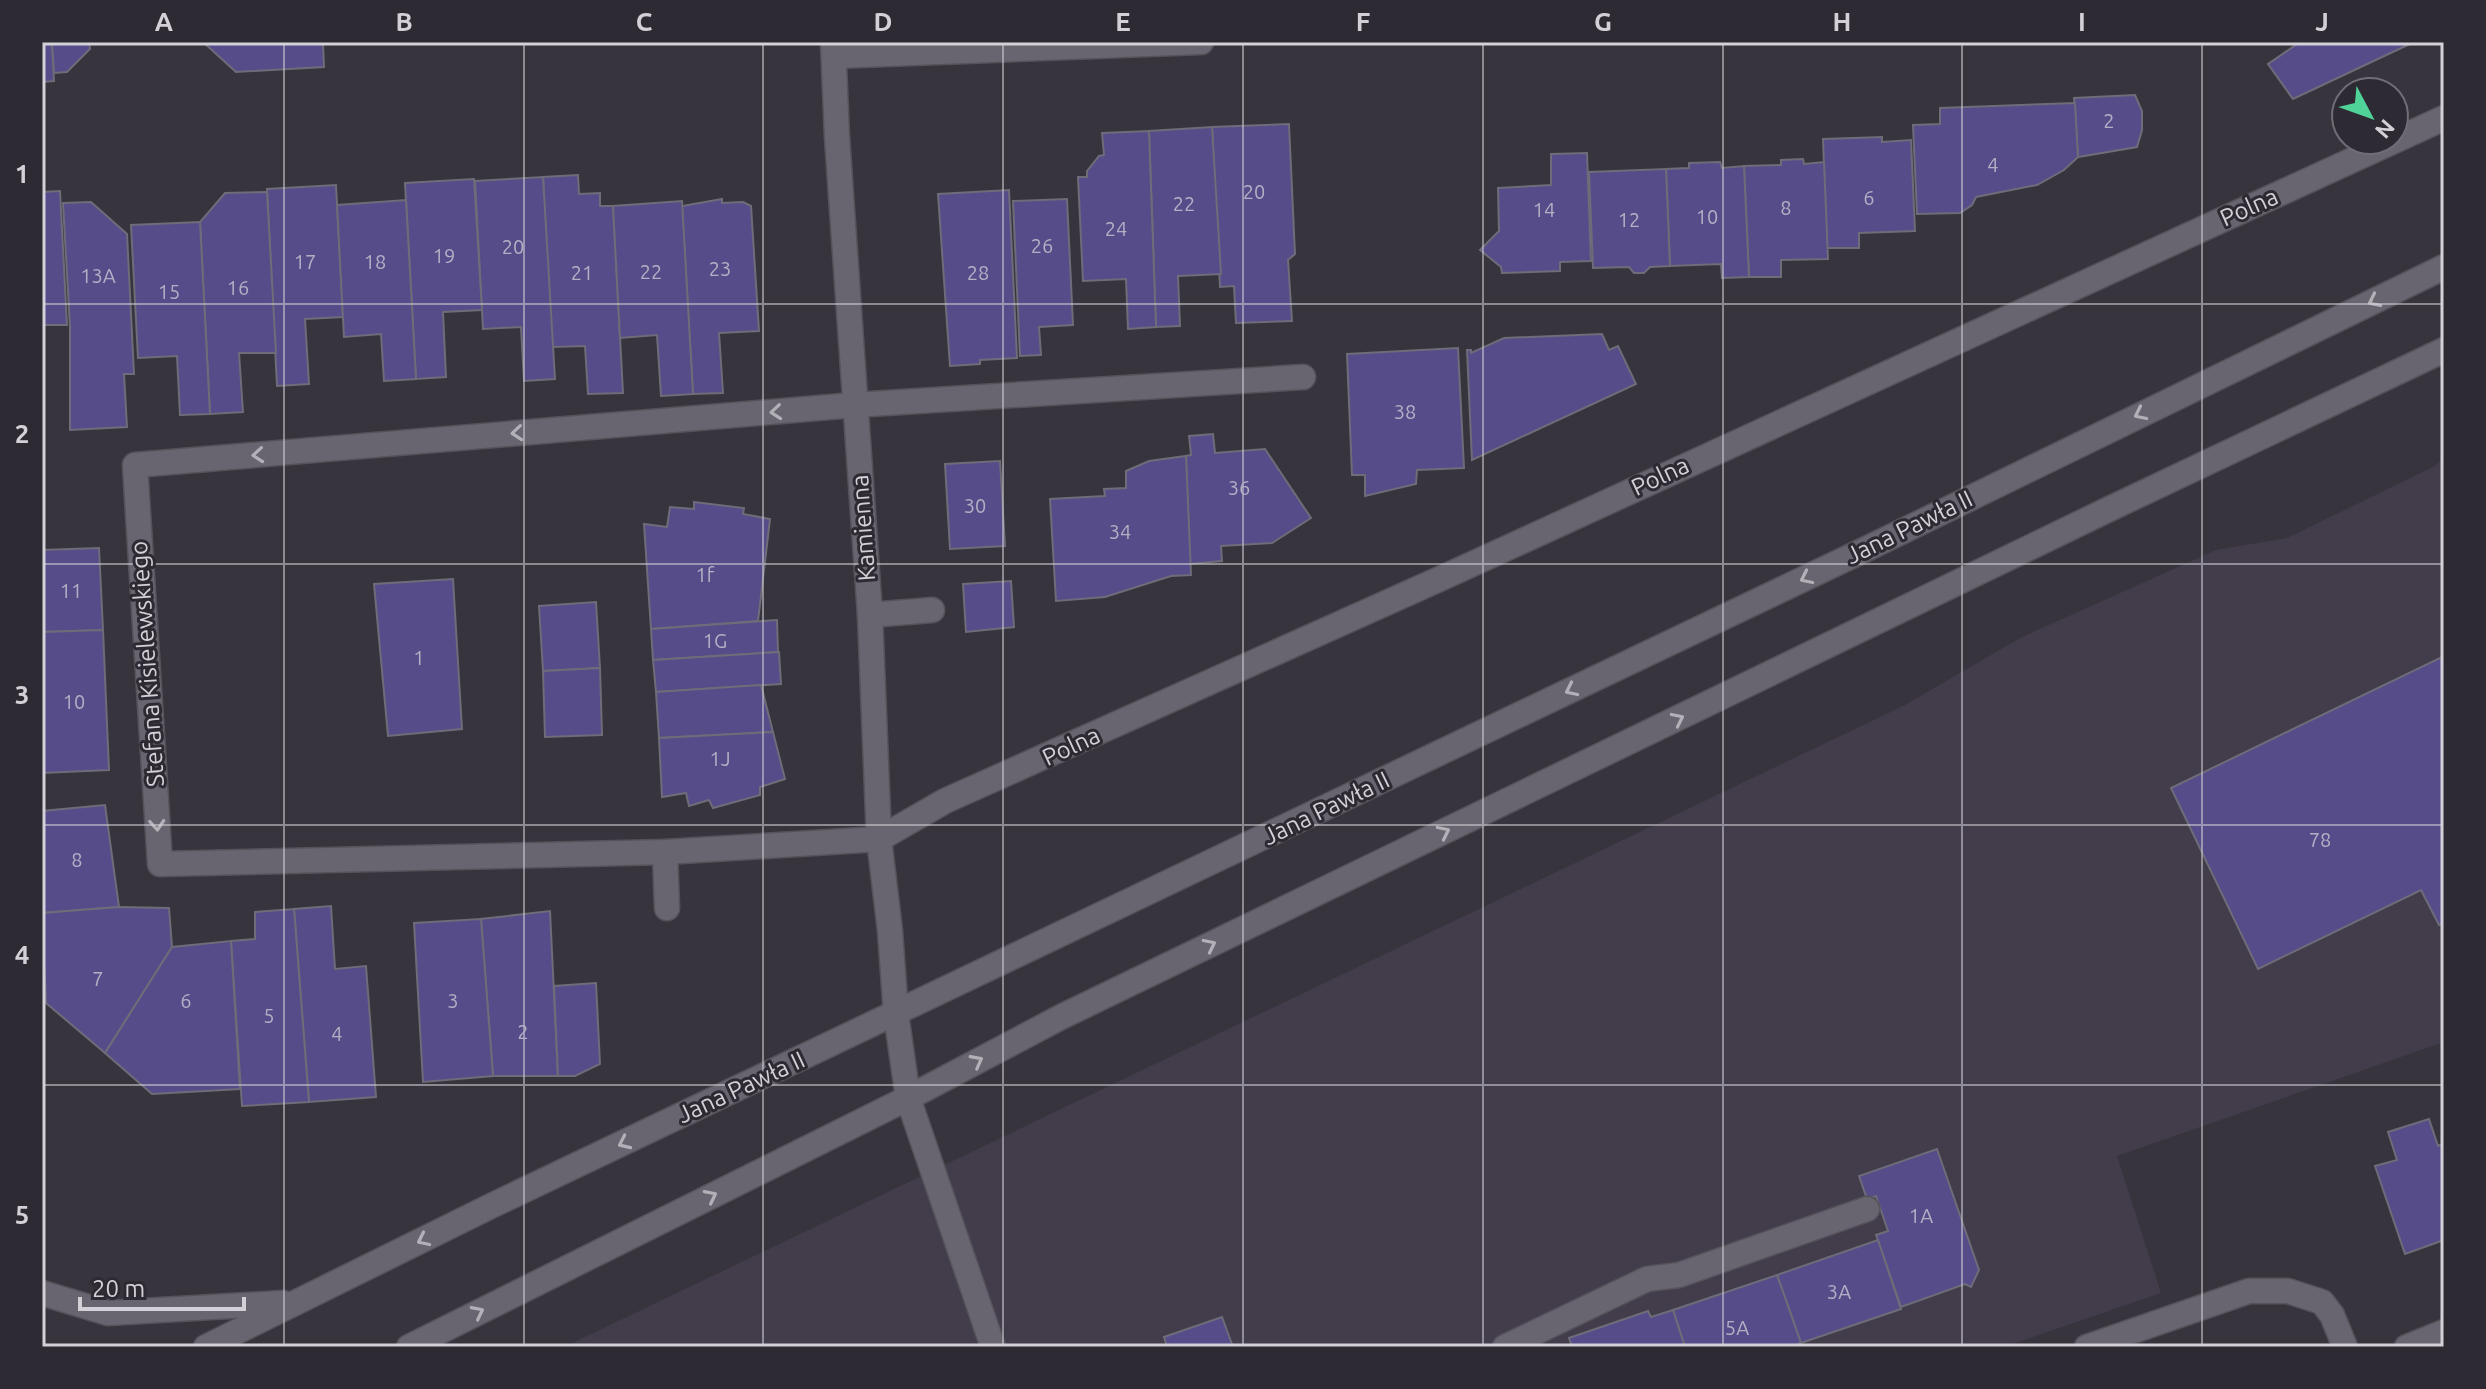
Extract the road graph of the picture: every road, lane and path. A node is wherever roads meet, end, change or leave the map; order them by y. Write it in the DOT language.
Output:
graph roads {
  1 [pos="1201,42"];
  2 [pos="834,49"];
  3 [pos="2444,118"];
  4 [pos="2444,267"];
  5 [pos="2444,350"];
  6 [pos="1303,377"];
  7 [pos="854,405"];
  8 [pos="932,610"];
  9 [pos="870,615"];
  10 [pos="879,839"];
  11 [pos="665,852"];
  12 [pos="667,908"];
  13 [pos="896,1014"];
  14 [pos="908,1098"];
  15 [pos="1867,1209"];
  16 [pos="42,1293"];
  17 [pos="298,1302"];
  18 [pos="2444,1332"];
  19 [pos="206,1347"];
  20 [pos="409,1347"];
  21 [pos="993,1347"];
  22 [pos="1505,1347"];
  23 [pos="2087,1347"];
  24 [pos="2345,1347"];
  25 [pos="2407,1347"];
  1 -- 2 [label="street"];
  2 -- 7 [label="street, Kamienna"];
  3 -- 10 [label="street, Polna"];
  4 -- 13 [label="street, Jana Pawła II, one-way"];
  14 -- 5 [label="street, one-way"];
  6 -- 7 [label="street"];
  7 -- 9 [label="street, Kamienna"];
  7 -- 11 [label="street, Stefana Kisielewskiego, one-way"];
  8 -- 9 [label="street"];
  9 -- 10 [label="street, Kamienna"];
  10 -- 11 [label="street, Stefana Kisielewskiego"];
  10 -- 13 [label="street, Kamienna"];
  11 -- 12 [label="street"];
  13 -- 14 [label="street, Kamienna"];
  13 -- 17 [label="street, Jana Pawła II, one-way"];
  20 -- 14 [label="street, one-way"];
  14 -- 21 [label="street, Kamienna"];
  15 -- 22 [label="street"];
  16 -- 17 [label="street"];
  17 -- 19 [label="street, Jana Pawła II"];
  18 -- 25 [label="street"];
  23 -- 24 [label="street"];
}
